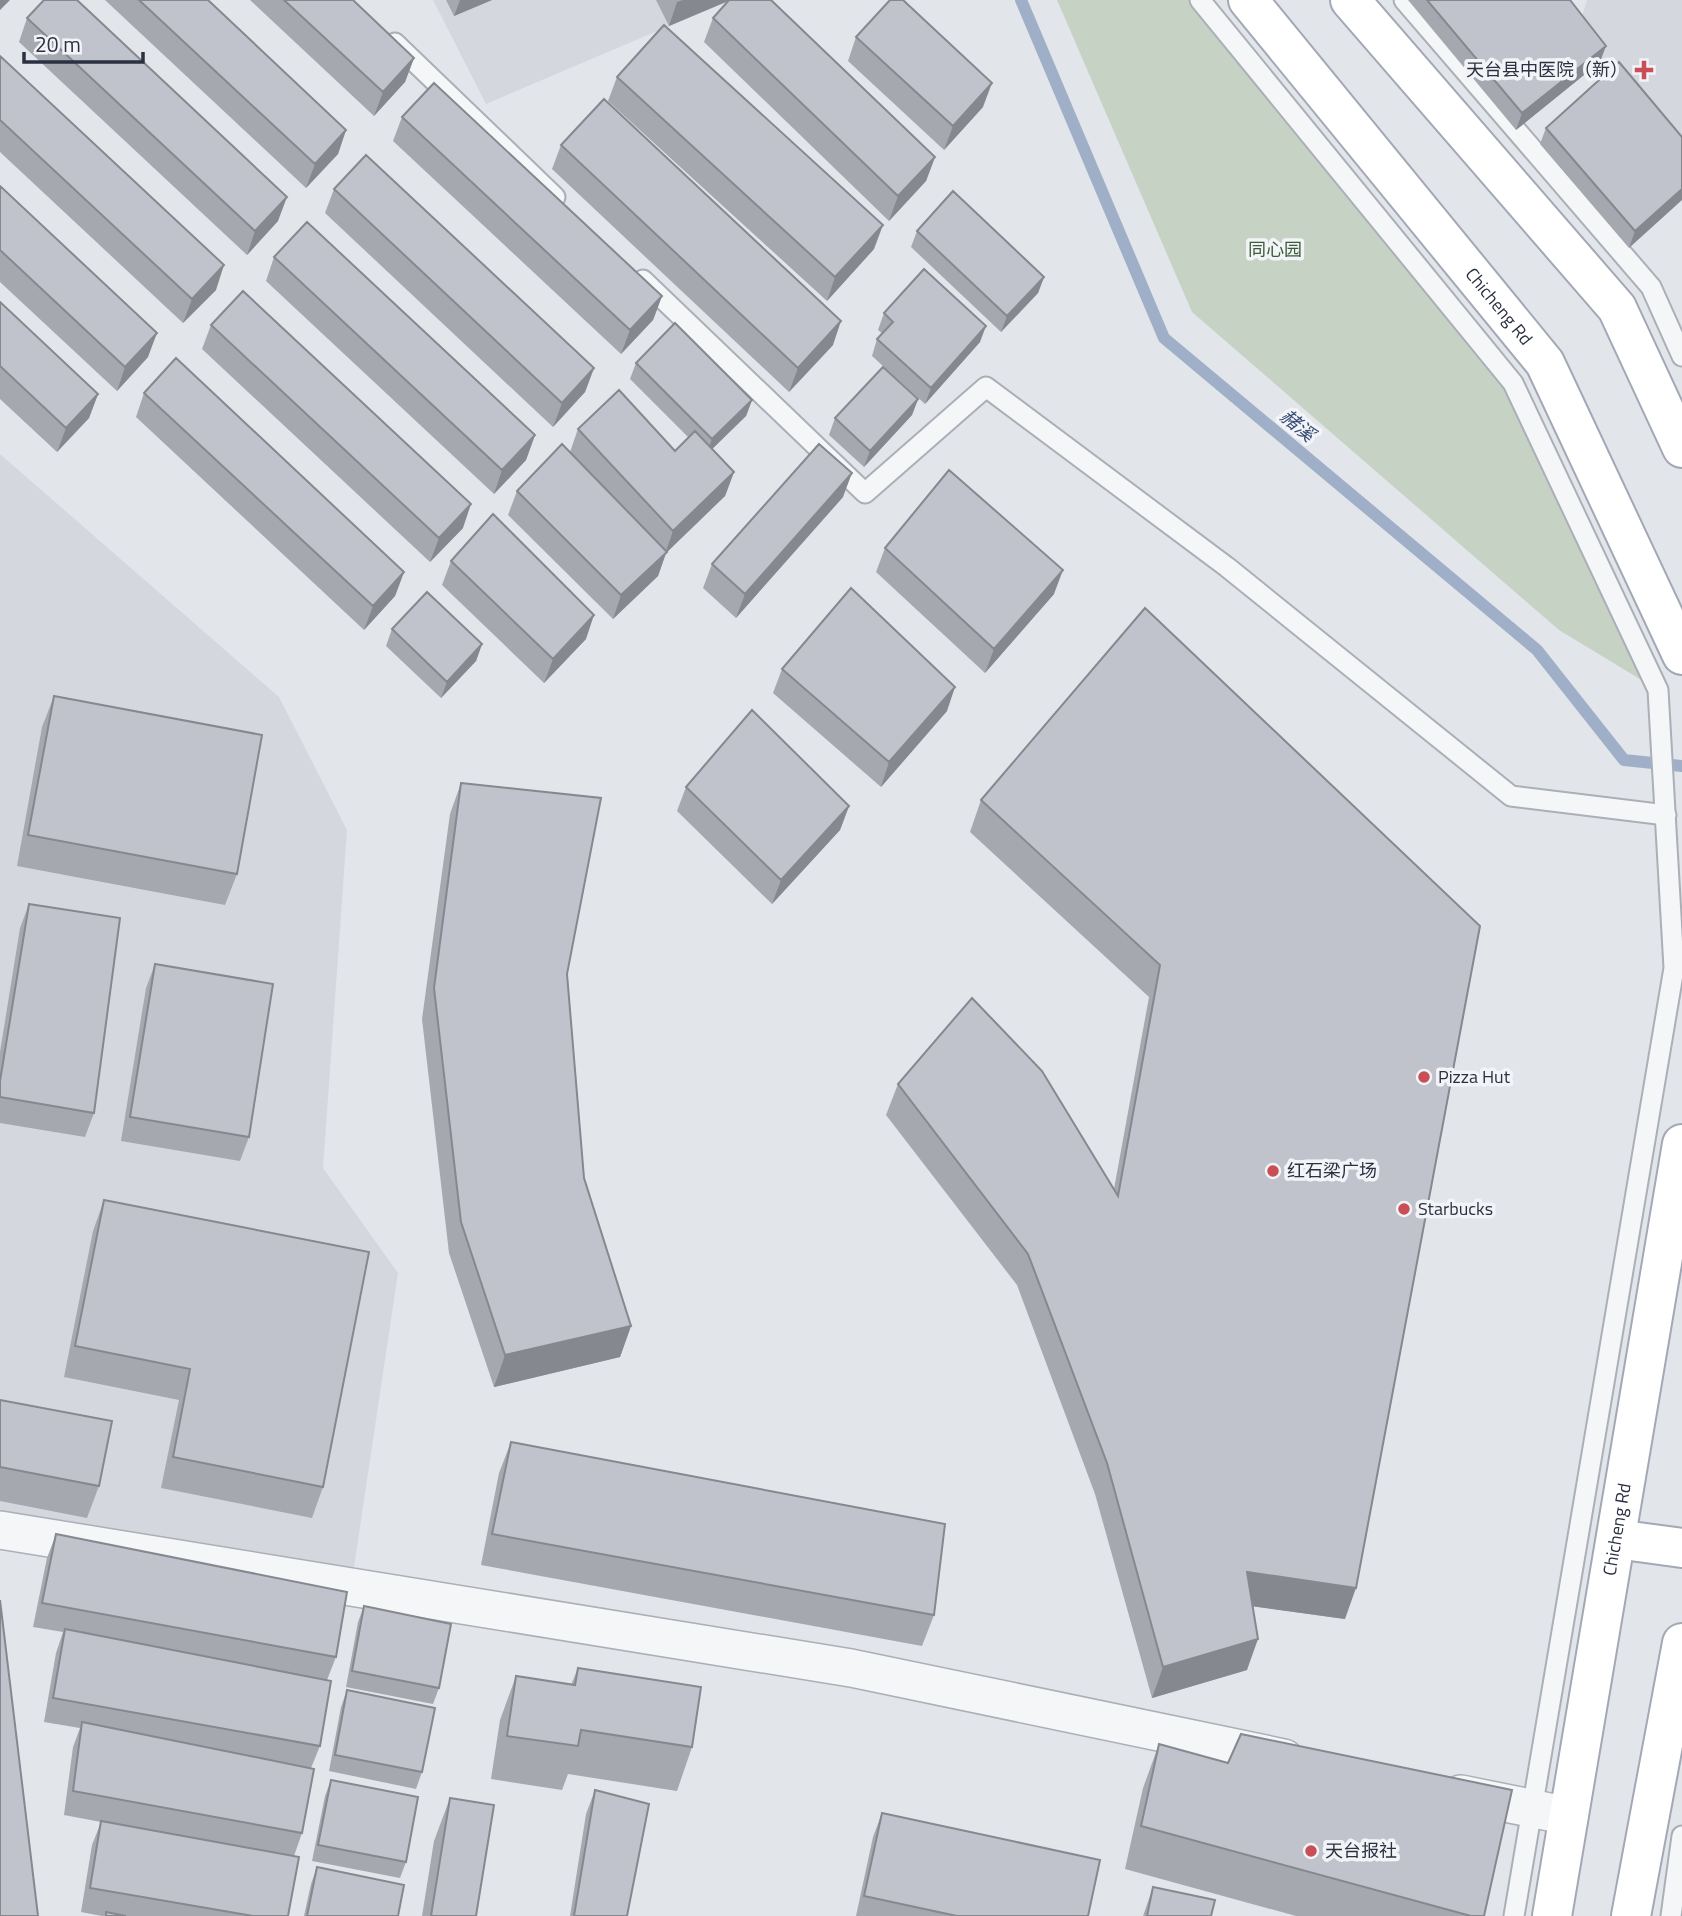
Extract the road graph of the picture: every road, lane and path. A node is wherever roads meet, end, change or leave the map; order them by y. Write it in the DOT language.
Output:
graph roads {
  1 [pos="1200,0"];
  2 [pos="1248,0"];
  3 [pos="1350,0"];
  4 [pos="1404,0"];
  5 [pos="380,29"];
  6 [pos="572,213"];
  7 [pos="633,271"];
  8 [pos="1682,356"];
  9 [pos="1682,448"];
  10 [pos="1682,655"];
  11 [pos="1666,815"];
  12 [pos="1682,1144"];
  13 [pos="0,1530"];
  14 [pos="1616,1539"];
  15 [pos="1682,1548"];
  16 [pos="1682,1643"];
  17 [pos="1315,1764"];
  18 [pos="1424,1786"];
  19 [pos="1532,1809"];
  20 [pos="1569,1816"];
  21 [pos="1682,1836"];
  22 [pos="1514,1916"];
  23 [pos="1552,1916"];
  24 [pos="1632,1916"];
  25 [pos="1671,1916"];
  1 -- 11 [label="lane"];
  2 -- 10 [label="main road, Chicheng Rd"];
  3 -- 9 [label="main road"];
  4 -- 8 [label="lane"];
  5 -- 6 [label="lane"];
  7 -- 11 [label="lane"];
  11 -- 19 [label="lane"];
  12 -- 14 [label="main road, Chicheng Rd"];
  13 -- 17 [label="street"];
  14 -- 15 [label="main road"];
  14 -- 20 [label="main road, Chicheng Rd"];
  16 -- 24 [label="main road"];
  18 -- 19 [label="street"];
  19 -- 20 [label="street"];
  19 -- 22 [label="lane"];
  20 -- 23 [label="main road, Chicheng Rd"];
  21 -- 25 [label="lane"];
}
